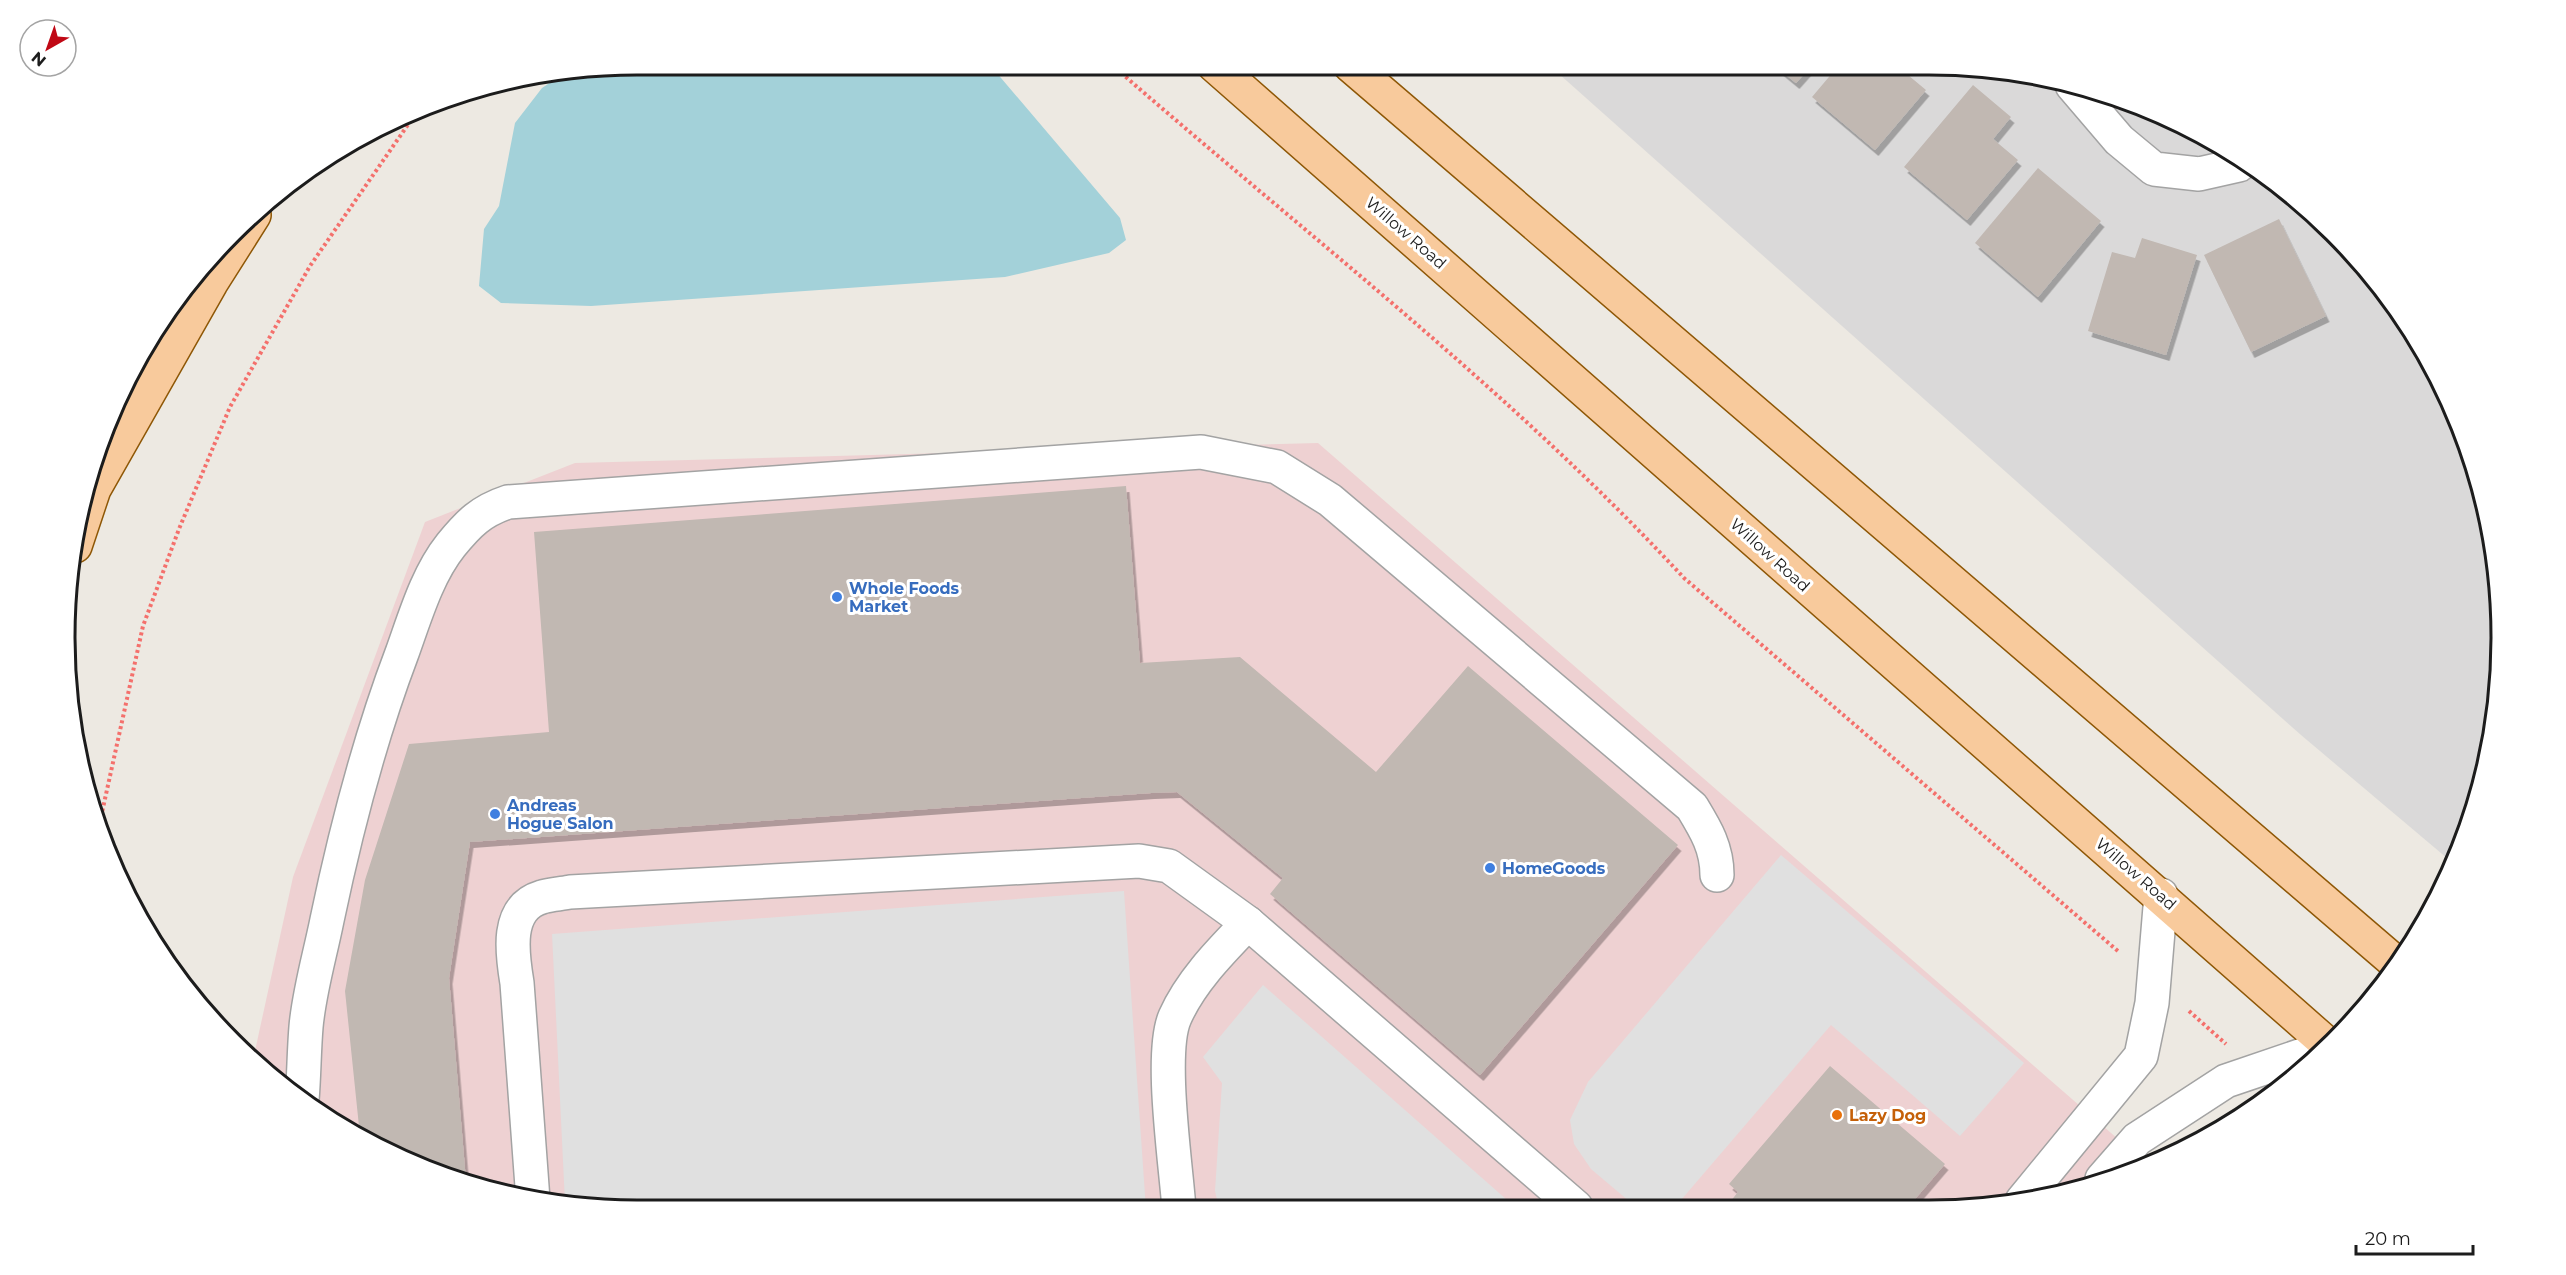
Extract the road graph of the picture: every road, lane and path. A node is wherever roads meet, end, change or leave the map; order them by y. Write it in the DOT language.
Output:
graph roads {
  1 [pos="1125,75"];
  2 [pos="1226,75"];
  3 [pos="1363,75"];
  4 [pos="2082,96"];
  5 [pos="408,124"];
  6 [pos="2235,166"];
  7 [pos="234,246"];
  8 [pos="96,485"];
  9 [pos="103,810"];
  10 [pos="1717,876"];
  11 [pos="2161,896"];
  12 [pos="1248,923"];
  13 [pos="2390,958"];
  14 [pos="2154,981"];
  15 [pos="2322,1039"];
  16 [pos="2306,1054"];
  17 [pos="2257,1070"];
  18 [pos="303,1089"];
  19 [pos="2110,1170"];
  20 [pos="532,1190"];
  21 [pos="2031,1190"];
  22 [pos="1178,1200"];
  23 [pos="1568,1200"];
  1 -- 14 [label="path"];
  2 -- 11 [label="main road, Willow Road"];
  3 -- 13 [label="main road"];
  4 -- 6 [label="street"];
  5 -- 9 [label="path"];
  7 -- 8 [label="main road"];
  10 -- 18 [label="street"];
  11 -- 14 [label="street"];
  11 -- 15 [label="main road, Willow Road"];
  12 -- 20 [label="street"];
  12 -- 22 [label="street"];
  12 -- 23 [label="street"];
  14 -- 17 [label="path"];
  14 -- 21 [label="street"];
  16 -- 17 [label="street"];
  17 -- 19 [label="street"];
}
